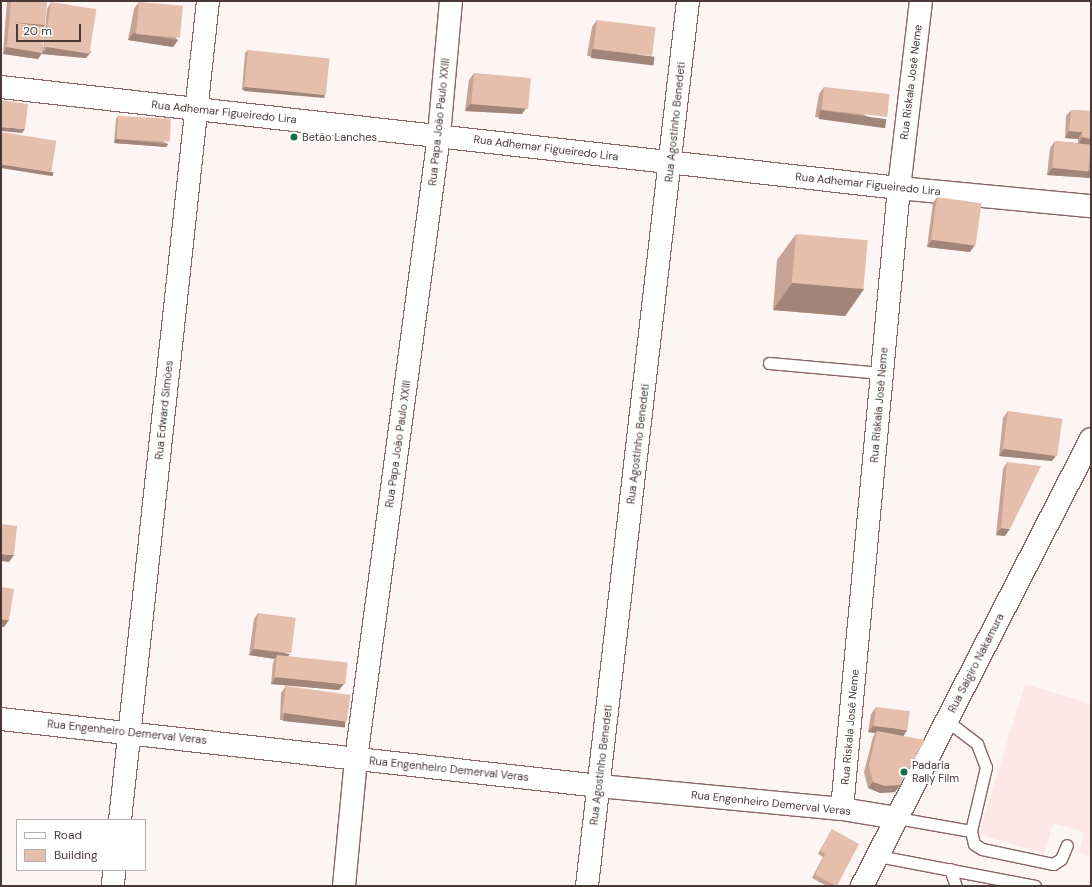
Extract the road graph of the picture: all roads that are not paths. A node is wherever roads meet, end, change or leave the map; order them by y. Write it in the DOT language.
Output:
graph roads {
  1 [pos="208,1"];
  2 [pos="451,1"];
  3 [pos="688,1"];
  4 [pos="921,1"];
  5 [pos="1,87"];
  6 [pos="196,109"];
  7 [pos="439,135"];
  8 [pos="670,162"];
  9 [pos="899,188"];
  10 [pos="1091,206"];
  11 [pos="769,363"];
  12 [pos="882,373"];
  13 [pos="1091,439"];
  14 [pos="1,719"];
  15 [pos="947,721"];
  16 [pos="129,731"];
  17 [pos="356,759"];
  18 [pos="598,786"];
  19 [pos="842,809"];
  20 [pos="897,818"];
  21 [pos="120,819"];
  22 [pos="970,831"];
  23 [pos="1067,845"];
  24 [pos="878,856"];
  25 [pos="950,869"];
  26 [pos="114,871"];
  27 [pos="113,886"];
  28 [pos="344,886"];
  29 [pos="587,886"];
  30 [pos="862,886"];
  31 [pos="956,886"];
  32 [pos="1035,886"];
  1 -- 6 [label="street, Rua Edward Simões"];
  2 -- 7 [label="street, Rua Papa João Paulo XXIII"];
  3 -- 8 [label="street, Rua Agostinho Benedeti"];
  4 -- 9 [label="street, Rua Riskala José Neme"];
  5 -- 6 [label="street, Rua Adhemar Figueiredo Lira"];
  6 -- 7 [label="street, Rua Adhemar Figueiredo Lira"];
  6 -- 16 [label="street, Rua Edward Simões"];
  7 -- 8 [label="street, Rua Adhemar Figueiredo Lira"];
  7 -- 17 [label="street, Rua Papa João Paulo XXIII"];
  8 -- 9 [label="street, Rua Adhemar Figueiredo Lira"];
  8 -- 18 [label="street, Rua Agostinho Benedeti"];
  9 -- 10 [label="street, Rua Adhemar Figueiredo Lira"];
  9 -- 12 [label="street, Rua Riskala José Neme"];
  11 -- 12 [label="lane"];
  12 -- 19 [label="street, Rua Riskala José Neme"];
  13 -- 15 [label="street, Rua Saigiro Nakamura"];
  14 -- 16 [label="street, Rua Engenheiro Demerval Veras"];
  15 -- 20 [label="street, Rua Saigiro Nakamura"];
  15 -- 22 [label="lane"];
  16 -- 17 [label="street, Rua Engenheiro Demerval Veras"];
  16 -- 21 [label="street, Rua Edward Simões"];
  17 -- 18 [label="street, Rua Engenheiro Demerval Veras"];
  17 -- 28 [label="street, Rua Papa João Paulo XXIII"];
  18 -- 19 [label="street, Rua Engenheiro Demerval Veras"];
  18 -- 29 [label="street, Rua Agostinho Benedeti"];
  19 -- 20 [label="street, Rua Engenheiro Demerval Veras"];
  20 -- 22 [label="lane"];
  20 -- 24 [label="street, Rua Saigiro Nakamura"];
  22 -- 23 [label="lane"];
  24 -- 25 [label="lane"];
  24 -- 30 [label="street, Rua Saigiro Nakamura"];
  25 -- 31 [label="lane"];
  25 -- 32 [label="lane"];
  26 -- 27 [label="street"];
}
